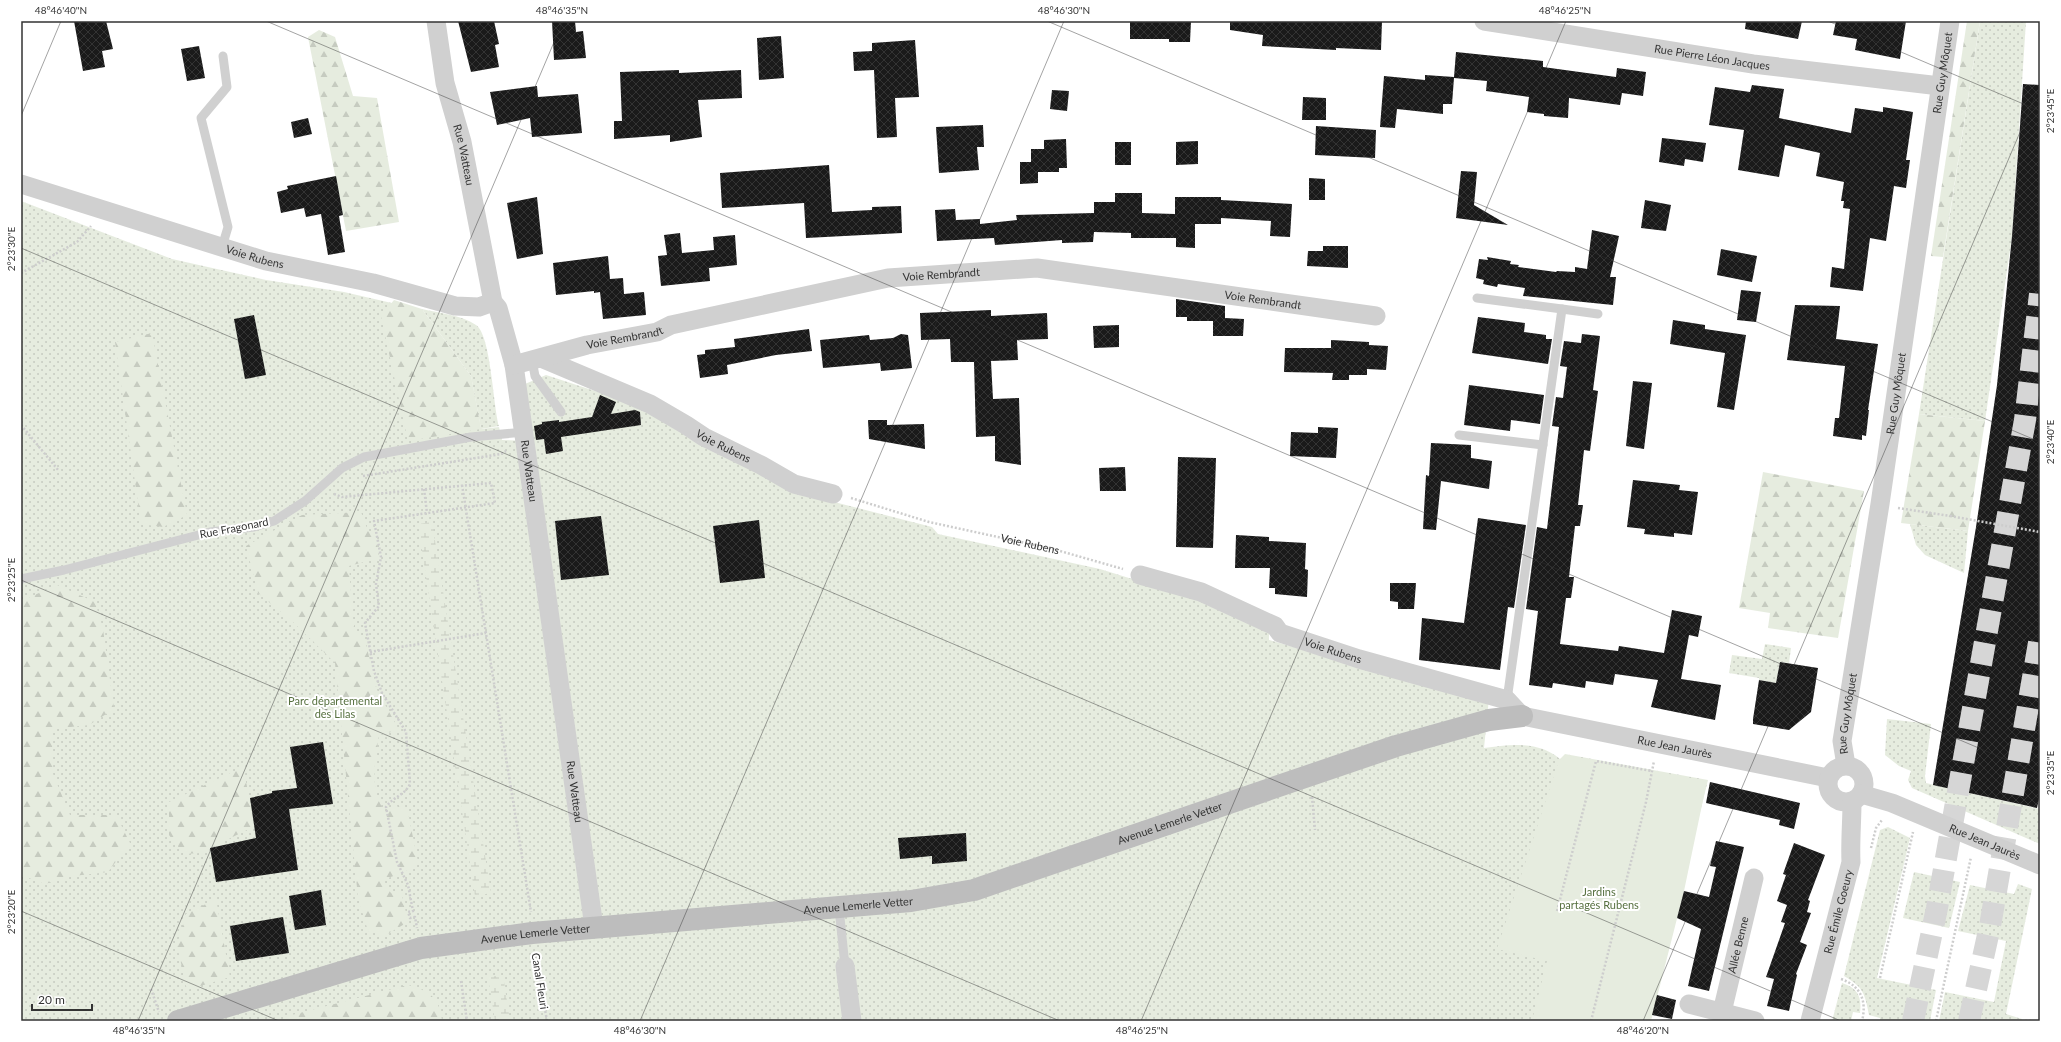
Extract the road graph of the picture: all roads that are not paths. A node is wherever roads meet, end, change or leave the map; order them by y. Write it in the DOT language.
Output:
graph roads {
  1 [pos="436,21"];
  2 [pos="1484,21"];
  3 [pos="1950,21"];
  4 [pos="223,56"];
  5 [pos="1940,86"];
  6 [pos="21,184"];
  7 [pos="222,247"];
  8 [pos="1477,298"];
  9 [pos="493,302"];
  10 [pos="1562,309"];
  11 [pos="1598,314"];
  12 [pos="1376,316"];
  13 [pos="529,361"];
  14 [pos="561,412"];
  15 [pos="525,432"];
  16 [pos="1458,435"];
  17 [pos="1543,445"];
  18 [pos="833,494"];
  19 [pos="1140,575"];
  20 [pos="21,579"];
  21 [pos="1507,700"];
  22 [pos="1522,716"];
  23 [pos="1846,765"];
  24 [pos="1828,778"];
  25 [pos="1857,798"];
  26 [pos="2040,865"];
  27 [pos="1754,878"];
  28 [pos="839,908"];
  29 [pos="594,927"];
  30 [pos="845,966"];
  31 [pos="1689,1004"];
  32 [pos="1722,1012"];
  33 [pos="169,1018"];
  34 [pos="852,1021"];
  35 [pos="1755,1021"];
  36 [pos="1810,1021"];
  1 -- 9 [label="street, Rue Watteau"];
  2 -- 5 [label="street, Rue Pierre Léon Jacques"];
  3 -- 5 [label="street, Rue Guy Môquet"];
  4 -- 7 [label="lane"];
  5 -- 23 [label="street, Rue Guy Môquet"];
  6 -- 7 [label="street, Voie Rubens"];
  7 -- 9 [label="street, Voie Rubens"];
  8 -- 10 [label="lane"];
  9 -- 13 [label="street, Rue Watteau"];
  10 -- 11 [label="lane"];
  10 -- 17 [label="lane"];
  12 -- 13 [label="street, Voie Rembrandt"];
  13 -- 14 [label="lane"];
  13 -- 15 [label="street, Rue Watteau"];
  13 -- 18 [label="street, Voie Rubens"];
  15 -- 20 [label="lane, Rue Fragonard"];
  15 -- 29 [label="street, Rue Watteau"];
  16 -- 17 [label="lane"];
  17 -- 21 [label="lane"];
  19 -- 21 [label="street, Voie Rubens"];
  21 -- 22 [label="street"];
  22 -- 24 [label="street, Rue Jean Jaurès"];
  22 -- 28 [label="street, Avenue Lemerle Vetter"];
  23 -- 24 [label="street"];
  23 -- 25 [label="street"];
  24 -- 25 [label="street"];
  25 -- 26 [label="street, Rue Jean Jaurès"];
  25 -- 36 [label="street, Rue Émile Goeury"];
  27 -- 32 [label="street, Allée Benne"];
  28 -- 29 [label="street, Avenue Lemerle Vetter"];
  28 -- 30 [label="lane"];
  29 -- 33 [label="street, Avenue Lemerle Vetter"];
  30 -- 34 [label="street"];
  31 -- 32 [label="street"];
  32 -- 35 [label="street"];
}
